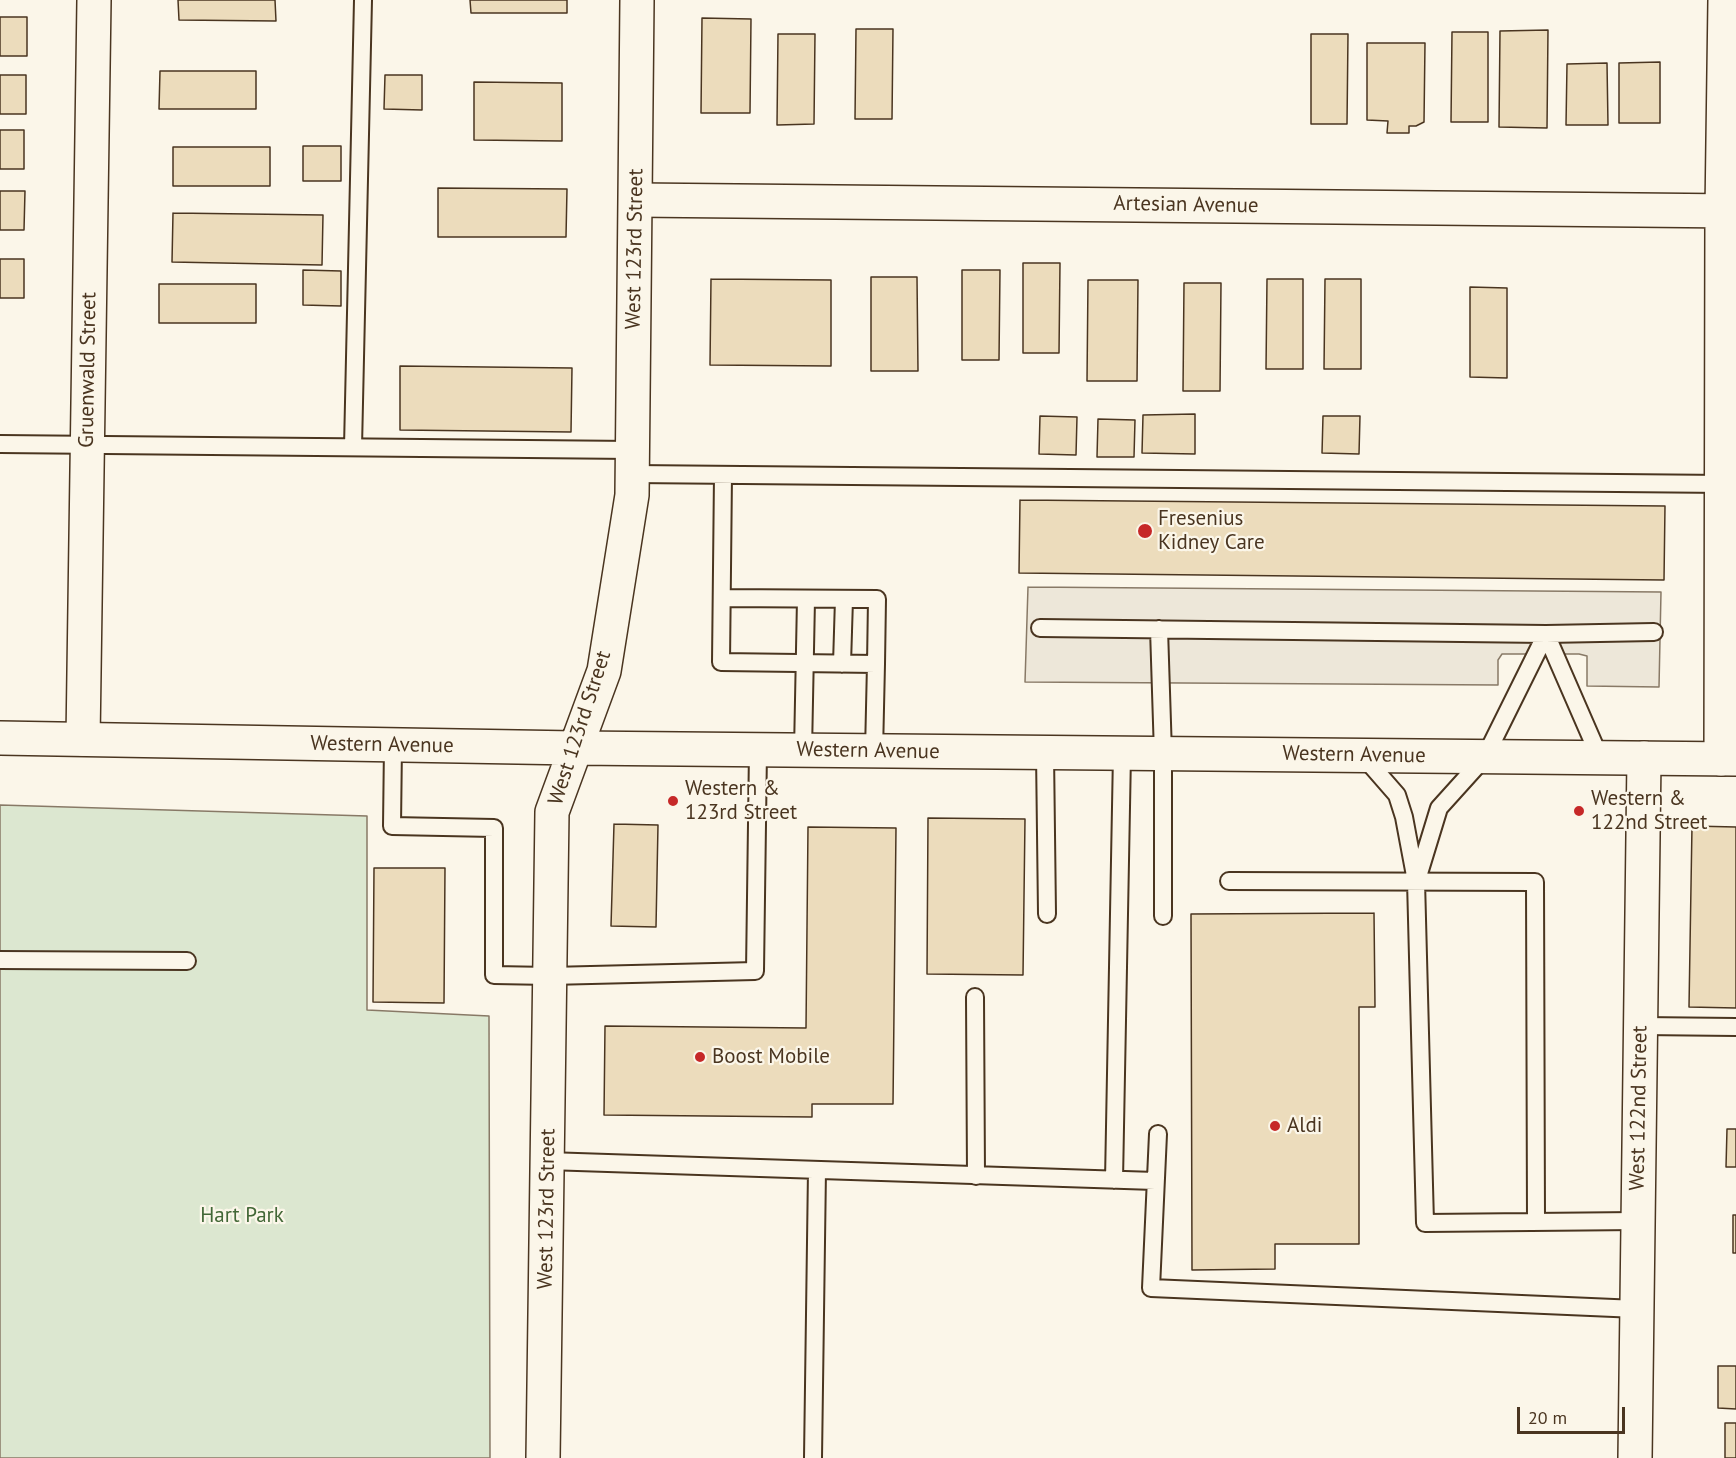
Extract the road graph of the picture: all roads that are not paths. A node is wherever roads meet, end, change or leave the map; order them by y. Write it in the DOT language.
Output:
graph roads {
  1 [pos="94,0"];
  2 [pos="363,0"];
  3 [pos="637,0"];
  4 [pos="1725,0"];
  5 [pos="636,200"];
  6 [pos="1729,211"];
  7 [pos="0,444"];
  8 [pos="87,445"];
  9 [pos="353,447"];
  10 [pos="633,462"];
  11 [pos="723,475"];
  12 [pos="1729,484"];
  13 [pos="722,598"];
  14 [pos="806,599"];
  15 [pos="844,599"];
  16 [pos="1040,628"];
  17 [pos="1158,629"];
  18 [pos="1654,632"];
  19 [pos="1546,634"];
  20 [pos="805,663"];
  21 [pos="842,664"];
  22 [pos="876,664"];
  23 [pos="0,738"];
  24 [pos="83,739"];
  25 [pos="393,745"];
  26 [pos="575,748"];
  27 [pos="758,750"];
  28 [pos="803,751"];
  29 [pos="874,752"];
  30 [pos="1045,753"];
  31 [pos="1122,754"];
  32 [pos="1162,754"];
  33 [pos="1363,755"];
  34 [pos="1485,757"];
  35 [pos="1600,758"];
  36 [pos="1644,758"];
  37 [pos="1728,759"];
  38 [pos="1228,881"];
  39 [pos="1416,881"];
  40 [pos="1047,914"];
  41 [pos="1163,916"];
  42 [pos="0,960"];
  43 [pos="187,961"];
  44 [pos="550,976"];
  45 [pos="975,997"];
  46 [pos="1641,1026"];
  47 [pos="1736,1027"];
  48 [pos="1158,1134"];
  49 [pos="547,1161"];
  50 [pos="817,1170"];
  51 [pos="976,1176"];
  52 [pos="1114,1180"];
  53 [pos="1155,1181"];
  54 [pos="1637,1221"];
  55 [pos="1536,1222"];
  56 [pos="1637,1309"];
  57 [pos="543,1458"];
  58 [pos="813,1458"];
  59 [pos="1635,1458"];
  1 -- 8 [label="street, Gruenwald Street"];
  2 -- 9 [label="lane"];
  3 -- 5 [label="street, West 123rd Street"];
  4 -- 6 [label="street"];
  5 -- 6 [label="street, Artesian Avenue"];
  5 -- 10 [label="street, West 123rd Street"];
  6 -- 12 [label="street"];
  7 -- 8 [label="lane"];
  8 -- 9 [label="lane"];
  8 -- 24 [label="street, Gruenwald Street"];
  9 -- 10 [label="lane"];
  10 -- 11 [label="lane"];
  10 -- 26 [label="street, West 123rd Street"];
  11 -- 12 [label="lane"];
  11 -- 13 [label="lane"];
  12 -- 37 [label="street"];
  13 -- 14 [label="lane"];
  13 -- 20 [label="lane"];
  14 -- 15 [label="lane"];
  14 -- 20 [label="lane"];
  15 -- 21 [label="lane"];
  15 -- 22 [label="lane"];
  16 -- 17 [label="lane"];
  17 -- 19 [label="lane"];
  17 -- 32 [label="lane"];
  18 -- 19 [label="lane"];
  19 -- 34 [label="lane"];
  19 -- 35 [label="lane"];
  20 -- 21 [label="lane"];
  20 -- 28 [label="lane"];
  21 -- 22 [label="lane"];
  22 -- 29 [label="lane"];
  23 -- 24 [label="street, Western Avenue"];
  24 -- 25 [label="street, Western Avenue"];
  25 -- 26 [label="street, Western Avenue"];
  25 -- 44 [label="lane"];
  26 -- 27 [label="street, Western Avenue"];
  26 -- 44 [label="street, West 123rd Street"];
  27 -- 28 [label="street, Western Avenue"];
  27 -- 44 [label="lane"];
  28 -- 29 [label="street, Western Avenue"];
  29 -- 30 [label="street, Western Avenue"];
  30 -- 31 [label="street, Western Avenue"];
  30 -- 40 [label="lane"];
  31 -- 32 [label="street, Western Avenue"];
  31 -- 52 [label="lane"];
  32 -- 33 [label="street, Western Avenue"];
  32 -- 41 [label="lane"];
  33 -- 34 [label="street, Western Avenue"];
  33 -- 39 [label="lane"];
  34 -- 35 [label="street, Western Avenue"];
  34 -- 39 [label="lane"];
  35 -- 36 [label="street, Western Avenue"];
  36 -- 37 [label="street, Western Avenue"];
  36 -- 46 [label="street, West 122nd Street"];
  38 -- 39 [label="lane"];
  39 -- 55 [label="lane"];
  39 -- 55 [label="lane"];
  42 -- 43 [label="lane"];
  44 -- 49 [label="street, West 123rd Street"];
  45 -- 51 [label="lane"];
  46 -- 47 [label="lane"];
  46 -- 54 [label="street, West 122nd Street"];
  48 -- 53 [label="lane"];
  49 -- 50 [label="lane"];
  49 -- 57 [label="street, West 123rd Street"];
  50 -- 51 [label="lane"];
  50 -- 58 [label="lane"];
  51 -- 52 [label="lane"];
  52 -- 53 [label="lane"];
  53 -- 56 [label="lane"];
  54 -- 55 [label="lane"];
  54 -- 56 [label="street, West 122nd Street"];
  56 -- 59 [label="street, West 122nd Street"];
}
